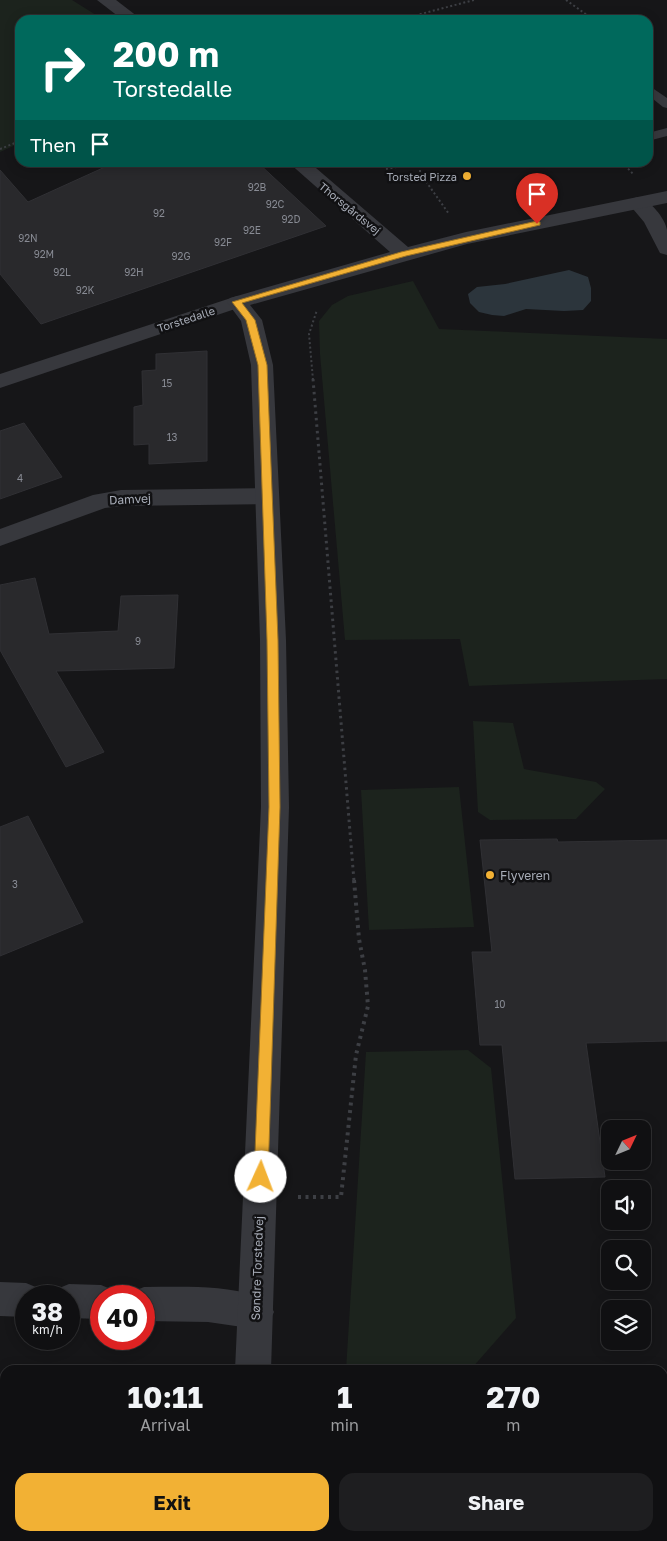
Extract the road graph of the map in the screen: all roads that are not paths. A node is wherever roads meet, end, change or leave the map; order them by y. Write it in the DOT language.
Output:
graph roads {
  1 [pos="105,0"];
  2 [pos="127,15"];
  3 [pos="653,94"];
  4 [pos="667,104"];
  5 [pos="667,132"];
  6 [pos="653,136"];
  7 [pos="302,167"];
  8 [pos="667,197"];
  9 [pos="638,203"];
  10 [pos="667,249"];
  11 [pos="404,254"];
  12 [pos="237,302"];
  13 [pos="0,381"];
  14 [pos="266,496"];
  15 [pos="0,538"];
  16 [pos="0,1299"];
  17 [pos="15,1300"];
  18 [pos="155,1304"];
  19 [pos="256,1312"];
  20 [pos="254,1365"];
  1 -- 2 [label="street"];
  3 -- 4 [label="lane"];
  5 -- 6 [label="lane"];
  7 -- 11 [label="street, Thorsgårdsvej"];
  8 -- 9 [label="street, Torstedalle"];
  9 -- 10 [label="street"];
  9 -- 11 [label="street, Torstedalle"];
  11 -- 12 [label="street, Torstedalle"];
  12 -- 13 [label="street, Torstedalle"];
  12 -- 14 [label="street, Søndre Torstedvej"];
  14 -- 15 [label="street, Damvej"];
  14 -- 19 [label="street, Søndre Torstedvej"];
  16 -- 17 [label="street"];
  18 -- 19 [label="street"];
  19 -- 20 [label="street, Søndre Torstedvej"];
}
